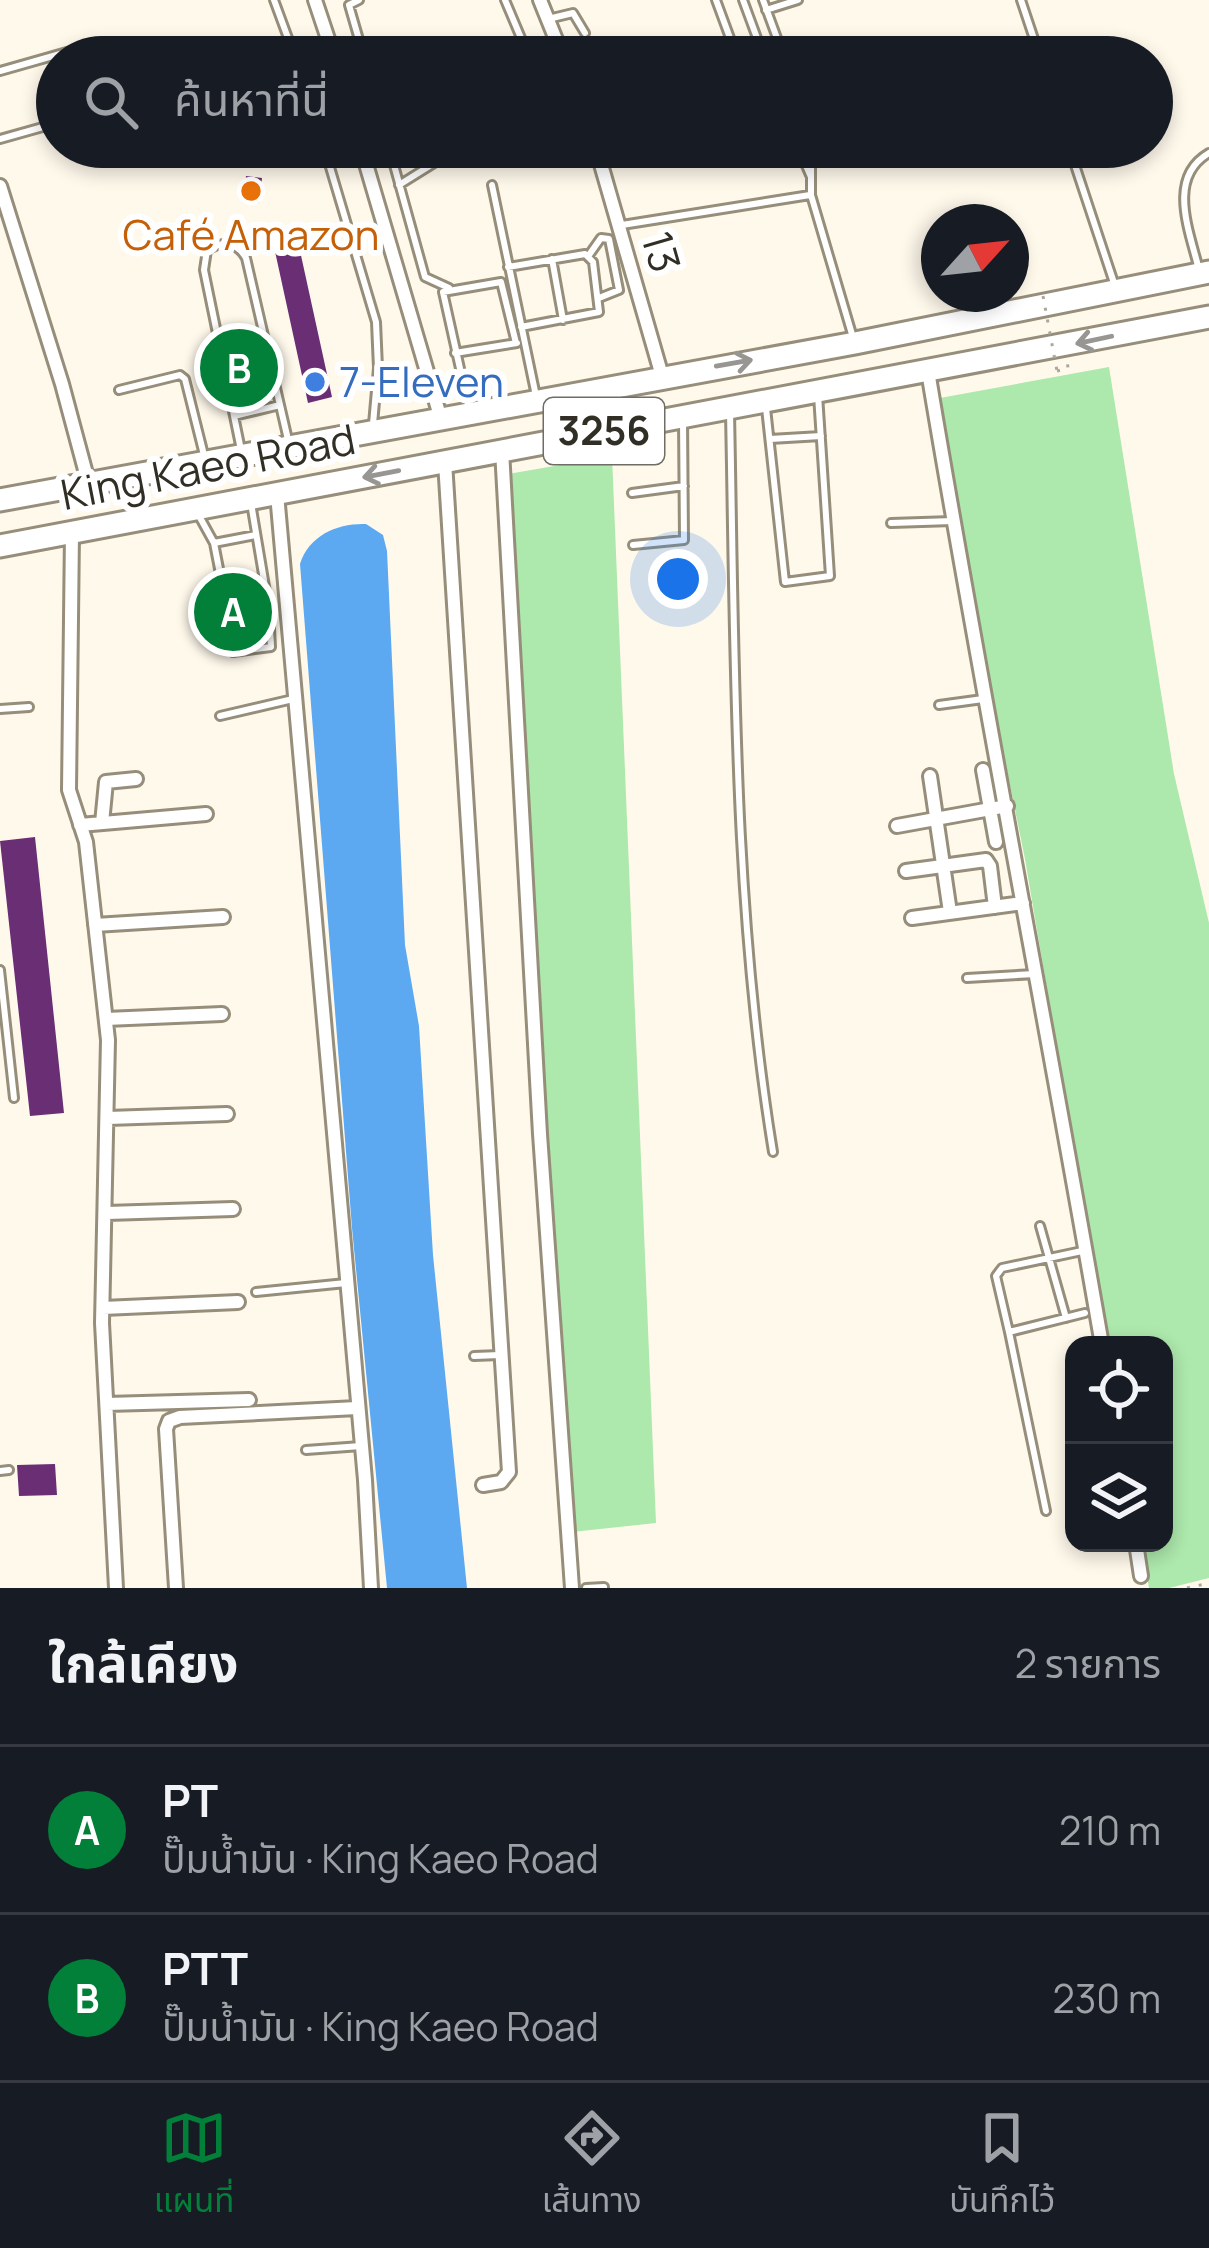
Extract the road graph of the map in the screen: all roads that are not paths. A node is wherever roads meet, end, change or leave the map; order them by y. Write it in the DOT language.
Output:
graph roads {
  1 [pos="274,0"];
  2 [pos="315,0"];
  3 [pos="359,0"];
  4 [pos="505,0"];
  5 [pos="540,0"];
  6 [pos="716,0"];
  7 [pos="743,0"];
  8 [pos="763,0"];
  9 [pos="798,0"];
  10 [pos="1021,0"];
  11 [pos="766,10"];
  12 [pos="548,19"];
  13 [pos="585,33"];
  14 [pos="287,36"];
  15 [pos="327,36"];
  16 [pos="358,36"];
  17 [pos="520,36"];
  18 [pos="555,36"];
  19 [pos="729,36"];
  20 [pos="756,36"];
  21 [pos="776,36"];
  22 [pos="1033,36"];
  23 [pos="36,61"];
  24 [pos="0,71"];
  25 [pos="36,129"];
  26 [pos="0,139"];
  27 [pos="1209,152"];
  28 [pos="330,168"];
  29 [pos="367,168"];
  30 [pos="395,168"];
  31 [pos="426,168"];
  32 [pos="602,168"];
  33 [pos="808,168"];
  34 [pos="812,168"];
  35 [pos="1076,168"];
  36 [pos="813,180"];
  37 [pos="399,185"];
  38 [pos="492,185"];
  39 [pos="0,186"];
  40 [pos="811,195"];
  41 [pos="618,225"];
  42 [pos="589,255"];
  43 [pos="552,259"];
  44 [pos="508,267"];
  45 [pos="1204,273"];
  46 [pos="449,288"];
  47 [pos="1116,290"];
  48 [pos="598,298"];
  49 [pos="1209,317"];
  50 [pos="563,320"];
  51 [pos="521,327"];
  52 [pos="520,342"];
  53 [pos="855,343"];
  54 [pos="455,353"];
  55 [pos="928,371"];
  56 [pos="662,376"];
  57 [pos="119,391"];
  58 [pos="818,392"];
  59 [pos="537,400"];
  60 [pos="765,402"];
  61 [pos="280,405"];
  62 [pos="730,409"];
  63 [pos="470,412"];
  64 [pos="234,416"];
  65 [pos="440,416"];
  66 [pos="683,416"];
  67 [pos="372,430"];
  68 [pos="821,436"];
  69 [pos="770,440"];
  70 [pos="289,445"];
  71 [pos="502,450"];
  72 [pos="242,453"];
  73 [pos="205,461"];
  74 [pos="445,462"];
  75 [pos="88,481"];
  76 [pos="684,486"];
  77 [pos="632,493"];
  78 [pos="277,494"];
  79 [pos="250,499"];
  80 [pos="0,500"];
  81 [pos="195,510"];
  82 [pos="953,521"];
  83 [pos="891,523"];
  84 [pos="71,533"];
  85 [pos="256,535"];
  86 [pos="214,543"];
  87 [pos="632,545"];
  88 [pos="0,546"];
  89 [pos="268,610"];
  90 [pos="232,652"];
  91 [pos="295,698"];
  92 [pos="983,699"];
  93 [pos="939,705"];
  94 [pos="29,707"];
  95 [pos="0,709"];
  96 [pos="220,716"];
  97 [pos="983,770"];
  98 [pos="930,776"];
  99 [pos="136,779"];
  100 [pos="1007,806"];
  101 [pos="989,809"];
  102 [pos="206,814"];
  103 [pos="939,818"];
  104 [pos="102,824"];
  105 [pos="80,826"];
  106 [pos="897,826"];
  107 [pos="996,842"];
  108 [pos="945,865"];
  109 [pos="905,871"];
  110 [pos="1023,903"];
  111 [pos="995,907"];
  112 [pos="950,912"];
  113 [pos="223,917"];
  114 [pos="912,918"];
  115 [pos="95,925"];
  116 [pos="0,970"];
  117 [pos="1035,974"];
  118 [pos="967,978"];
  119 [pos="222,1014"];
  120 [pos="106,1019"];
  121 [pos="14,1098"];
  122 [pos="226,1114"];
  123 [pos="108,1118"];
  124 [pos="773,1152"];
  125 [pos="233,1209"];
  126 [pos="107,1213"];
  127 [pos="1040,1226"];
  128 [pos="1086,1250"];
  129 [pos="1050,1257"];
  130 [pos="346,1283"];
  131 [pos="256,1292"];
  132 [pos="238,1302"];
  133 [pos="103,1308"];
  134 [pos="1085,1313"];
  135 [pos="1066,1318"];
  136 [pos="1009,1332"];
  137 [pos="1100,1336"];
  138 [pos="502,1355"];
  139 [pos="474,1356"];
  140 [pos="249,1400"];
  141 [pos="106,1404"];
  142 [pos="357,1408"];
  143 [pos="361,1446"];
  144 [pos="306,1450"];
  145 [pos="483,1485"];
  146 [pos="1046,1511"];
  147 [pos="1137,1552"];
  148 [pos="1141,1576"];
  149 [pos="604,1587"];
  150 [pos="116,1588"];
  151 [pos="176,1588"];
  152 [pos="371,1588"];
  153 [pos="572,1588"];
  154 [pos="586,1588"];
  1 -- 14 [label="lane"];
  2 -- 15 [label="street"];
  3 -- 16 [label="lane"];
  4 -- 17 [label="lane"];
  5 -- 12 [label="street"];
  6 -- 19 [label="lane"];
  7 -- 20 [label="lane"];
  8 -- 11 [label="lane"];
  9 -- 11 [label="lane"];
  10 -- 22 [label="lane"];
  11 -- 21 [label="lane"];
  12 -- 13 [label="lane"];
  12 -- 18 [label="street"];
  23 -- 24 [label="lane"];
  25 -- 26 [label="lane"];
  27 -- 45 [label="lane"];
  28 -- 67 [label="lane"];
  29 -- 65 [label="street"];
  30 -- 37 [label="lane"];
  31 -- 37 [label="lane"];
  32 -- 41 [label="street, 13"];
  33 -- 36 [label="lane"];
  34 -- 36 [label="lane"];
  35 -- 47 [label="lane"];
  36 -- 40 [label="lane"];
  37 -- 46 [label="lane"];
  38 -- 44 [label="lane"];
  39 -- 75 [label="street"];
  40 -- 41 [label="lane"];
  40 -- 53 [label="lane"];
  41 -- 56 [label="street, 13"];
  42 -- 43 [label="lane"];
  42 -- 48 [label="lane"];
  42 -- 48 [label="lane"];
  43 -- 44 [label="lane"];
  43 -- 50 [label="lane"];
  44 -- 51 [label="lane"];
  45 -- 47 [label="main road, King Kaeo Road / 3256"];
  46 -- 52 [label="lane"];
  46 -- 54 [label="lane"];
  47 -- 53 [label="main road, King Kaeo Road / 3256"];
  48 -- 50 [label="lane"];
  49 -- 55 [label="main road, King Kaeo Road / 3256, one-way"];
  50 -- 51 [label="lane"];
  51 -- 52 [label="lane"];
  52 -- 54 [label="lane"];
  52 -- 59 [label="lane"];
  56 -- 53 [label="main road, King Kaeo Road / 3256, one-way"];
  54 -- 63 [label="lane"];
  55 -- 58 [label="main road, King Kaeo Road / 3256"];
  55 -- 82 [label="street"];
  56 -- 59 [label="main road, King Kaeo Road / 3256"];
  57 -- 73 [label="lane"];
  58 -- 60 [label="main road, King Kaeo Road / 3256"];
  58 -- 68 [label="lane"];
  59 -- 63 [label="main road, King Kaeo Road / 3256"];
  60 -- 62 [label="main road, King Kaeo Road / 3256"];
  60 -- 69 [label="lane"];
  61 -- 64 [label="lane"];
  61 -- 64 [label="lane"];
  61 -- 70 [label="lane"];
  62 -- 66 [label="main road, King Kaeo Road / 3256"];
  62 -- 124 [label="lane"];
  63 -- 65 [label="main road, King Kaeo Road / 3256"];
  64 -- 72 [label="lane"];
  65 -- 67 [label="main road, King Kaeo Road / 3256"];
  66 -- 71 [label="main road, King Kaeo Road / 3256"];
  66 -- 76 [label="lane"];
  67 -- 70 [label="main road, King Kaeo Road / 3256"];
  68 -- 69 [label="lane"];
  68 -- 69 [label="lane"];
  70 -- 72 [label="main road, King Kaeo Road / 3256"];
  71 -- 74 [label="main road, King Kaeo Road / 3256"];
  71 -- 153 [label="street"];
  72 -- 73 [label="main road, King Kaeo Road / 3256"];
  73 -- 75 [label="main road, King Kaeo Road / 3256"];
  74 -- 78 [label="main road, King Kaeo Road / 3256, one-way"];
  74 -- 138 [label="street"];
  75 -- 80 [label="main road, King Kaeo Road / 3256"];
  76 -- 77 [label="lane"];
  76 -- 87 [label="lane"];
  78 -- 79 [label="main road, King Kaeo Road / 3256"];
  78 -- 91 [label="street"];
  79 -- 81 [label="main road, King Kaeo Road / 3256"];
  79 -- 85 [label="lane"];
  81 -- 84 [label="main road, King Kaeo Road / 3256"];
  81 -- 86 [label="lane"];
  82 -- 83 [label="lane"];
  82 -- 92 [label="street"];
  84 -- 88 [label="main road, King Kaeo Road / 3256"];
  84 -- 105 [label="street"];
  85 -- 86 [label="lane"];
  85 -- 89 [label="lane"];
  86 -- 89 [label="lane"];
  89 -- 90 [label="lane"];
  91 -- 96 [label="lane"];
  91 -- 130 [label="street"];
  92 -- 93 [label="lane"];
  92 -- 100 [label="street"];
  94 -- 95 [label="lane"];
  97 -- 101 [label="street"];
  98 -- 103 [label="street"];
  99 -- 104 [label="street"];
  100 -- 101 [label="street"];
  100 -- 110 [label="street"];
  101 -- 103 [label="street"];
  101 -- 107 [label="street"];
  102 -- 104 [label="street"];
  103 -- 106 [label="street"];
  103 -- 108 [label="street"];
  104 -- 105 [label="street"];
  105 -- 115 [label="street"];
  108 -- 109 [label="street"];
  108 -- 111 [label="street"];
  108 -- 112 [label="street"];
  110 -- 111 [label="street"];
  110 -- 117 [label="street"];
  111 -- 112 [label="street"];
  112 -- 114 [label="street"];
  113 -- 115 [label="street"];
  115 -- 120 [label="street"];
  116 -- 121 [label="lane"];
  117 -- 118 [label="lane"];
  117 -- 128 [label="street"];
  119 -- 120 [label="street"];
  120 -- 123 [label="street"];
  122 -- 123 [label="street"];
  123 -- 126 [label="street"];
  125 -- 126 [label="street"];
  126 -- 133 [label="street"];
  127 -- 129 [label="lane"];
  128 -- 129 [label="lane"];
  128 -- 137 [label="street"];
  129 -- 135 [label="lane"];
  129 -- 136 [label="lane"];
  130 -- 131 [label="lane"];
  130 -- 142 [label="street"];
  132 -- 133 [label="street"];
  133 -- 141 [label="street"];
  134 -- 135 [label="lane"];
  135 -- 136 [label="lane"];
  136 -- 146 [label="lane"];
  138 -- 139 [label="lane"];
  138 -- 145 [label="street"];
  140 -- 141 [label="street"];
  141 -- 150 [label="street"];
  142 -- 143 [label="street"];
  142 -- 151 [label="street"];
  143 -- 144 [label="lane"];
  143 -- 152 [label="street"];
  147 -- 148 [label="street"];
  149 -- 154 [label="lane"];
}
